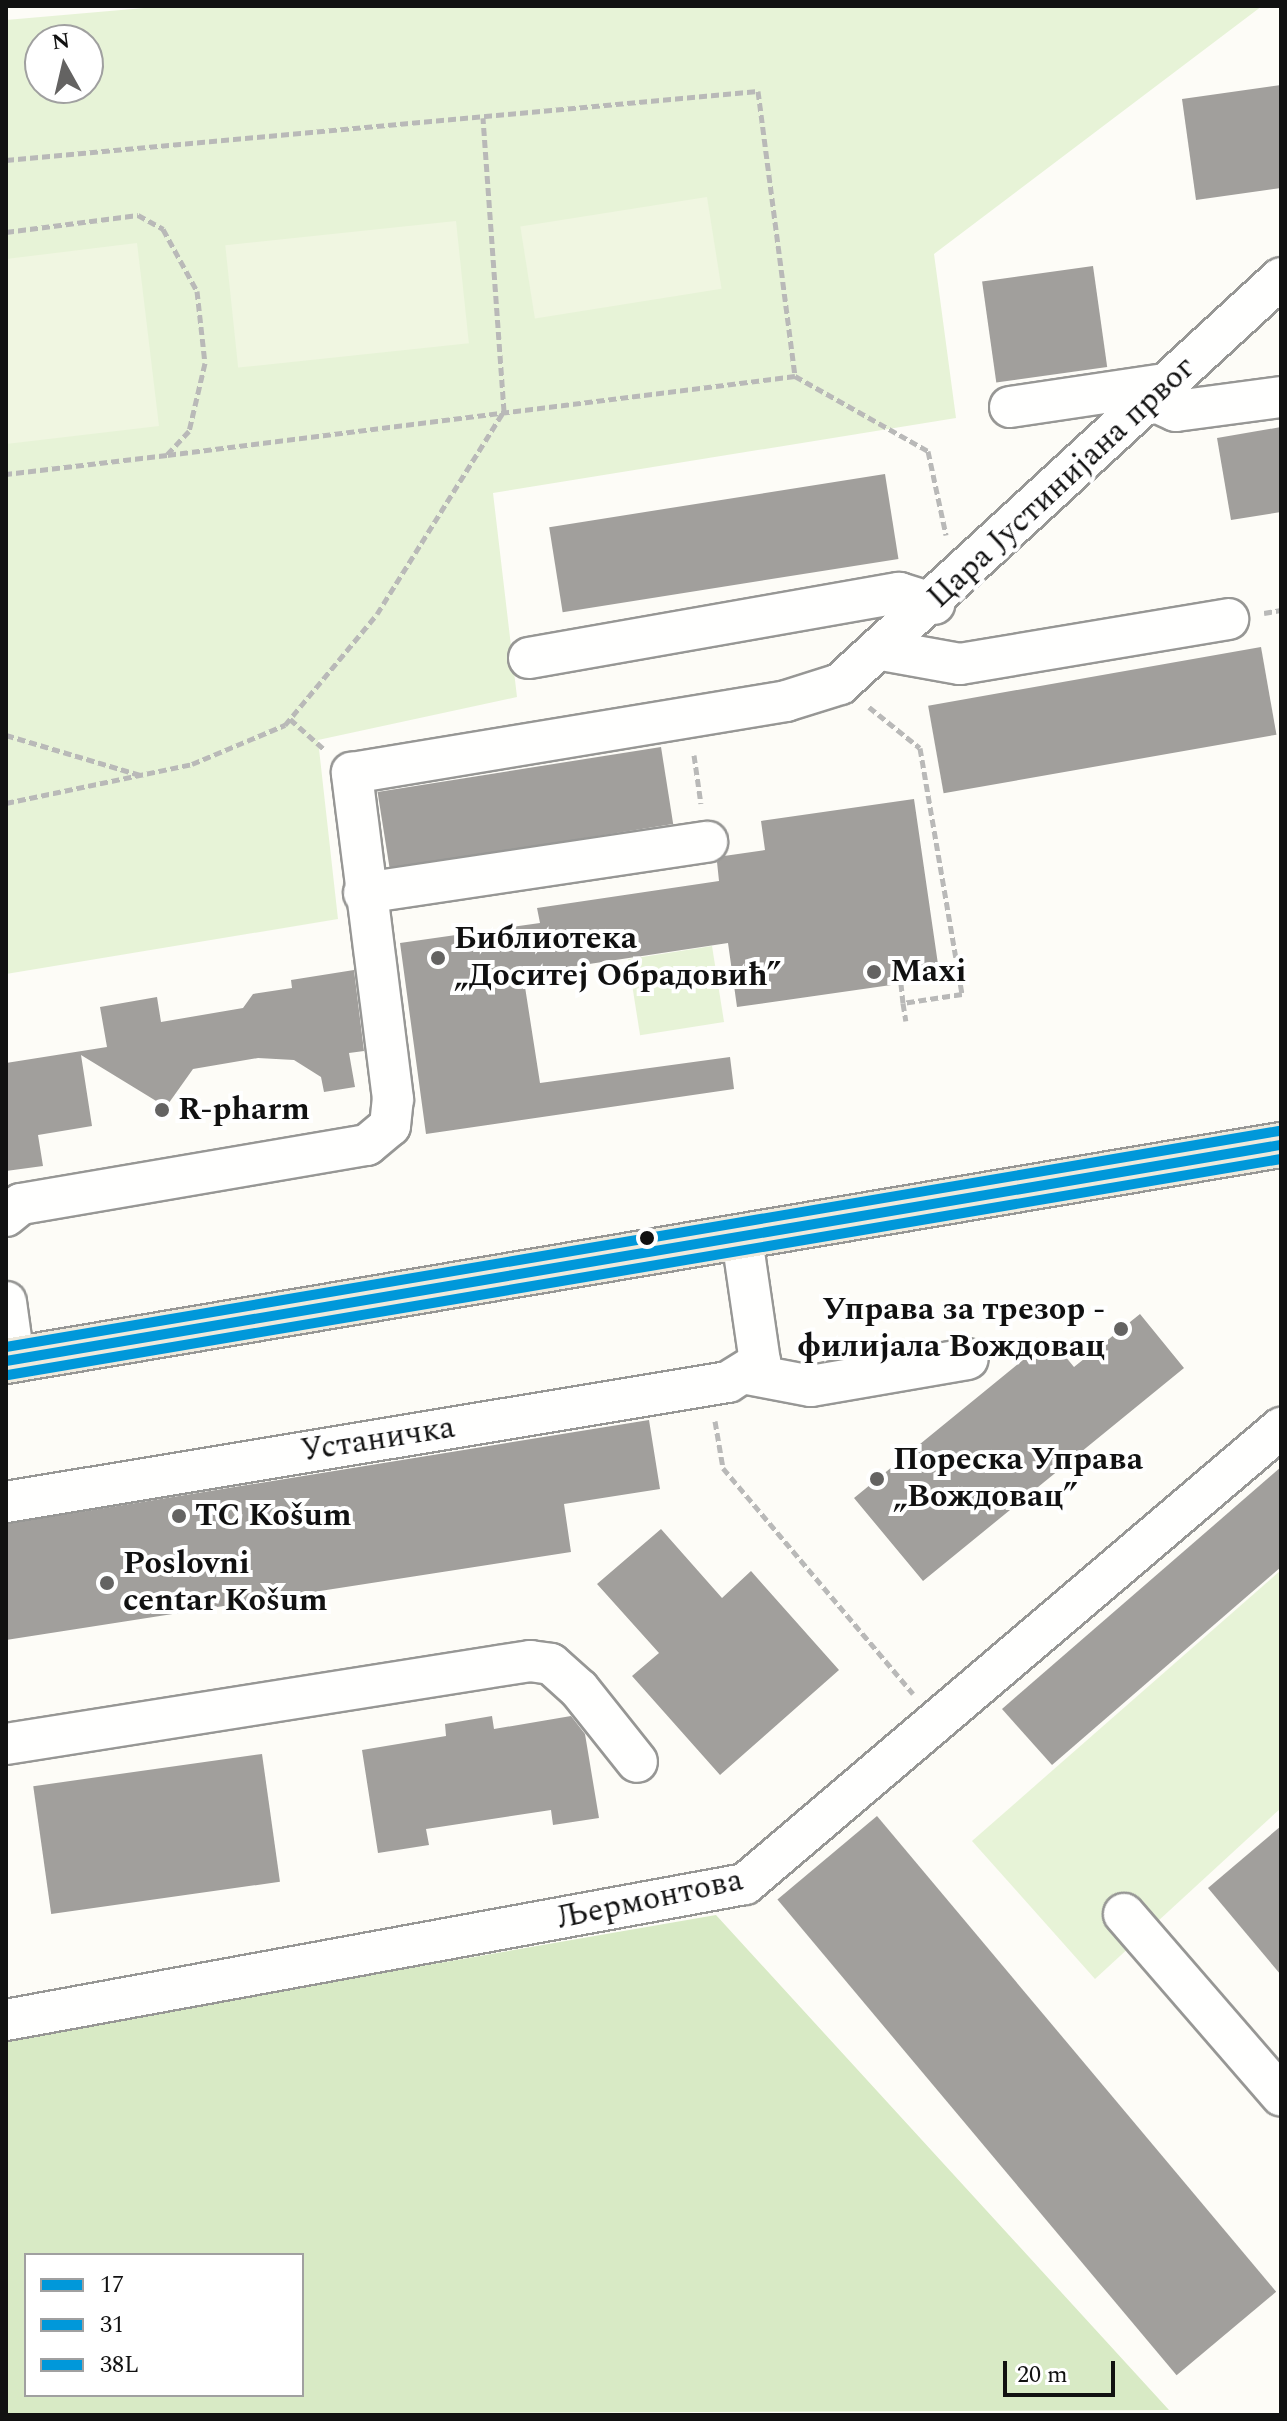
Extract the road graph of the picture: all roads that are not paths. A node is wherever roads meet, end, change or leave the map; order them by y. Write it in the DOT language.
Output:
graph roads {
  1 [pos="1281,278"];
  2 [pos="1162,391"];
  3 [pos="1281,397"];
  4 [pos="1010,407"];
  5 [pos="934,604"];
  6 [pos="1228,619"];
  7 [pos="882,650"];
  8 [pos="529,658"];
  9 [pos="707,842"];
  10 [pos="364,893"];
  11 [pos="1281,1145"];
  12 [pos="6,1216"];
  13 [pos="742,1239"];
  14 [pos="6,1302"];
  15 [pos="968,1359"];
  16 [pos="10,1360"];
  17 [pos="748,1374"];
  18 [pos="1281,1428"];
  19 [pos="6,1502"];
  20 [pos="6,1744"];
  21 [pos="637,1762"];
  22 [pos="1124,1914"];
  23 [pos="6,2020"];
  24 [pos="1281,2095"];
  1 -- 2 [label="street, Цара Јустинијана првог"];
  2 -- 3 [label="street"];
  2 -- 4 [label="street"];
  2 -- 5 [label="street, Цара Јустинијана првог"];
  5 -- 7 [label="street, Цара Јустинијана првог"];
  5 -- 8 [label="street"];
  6 -- 7 [label="street"];
  7 -- 10 [label="street, Цара Јустинијана првог"];
  9 -- 10 [label="street"];
  10 -- 12 [label="street"];
  11 -- 13 [label="main road"];
  13 -- 16 [label="main road"];
  13 -- 17 [label="street"];
  14 -- 16 [label="street"];
  15 -- 17 [label="street, Устаничка"];
  17 -- 19 [label="street, Устаничка"];
  18 -- 23 [label="street, Љермонтова"];
  20 -- 21 [label="street"];
  22 -- 24 [label="street"];
}
